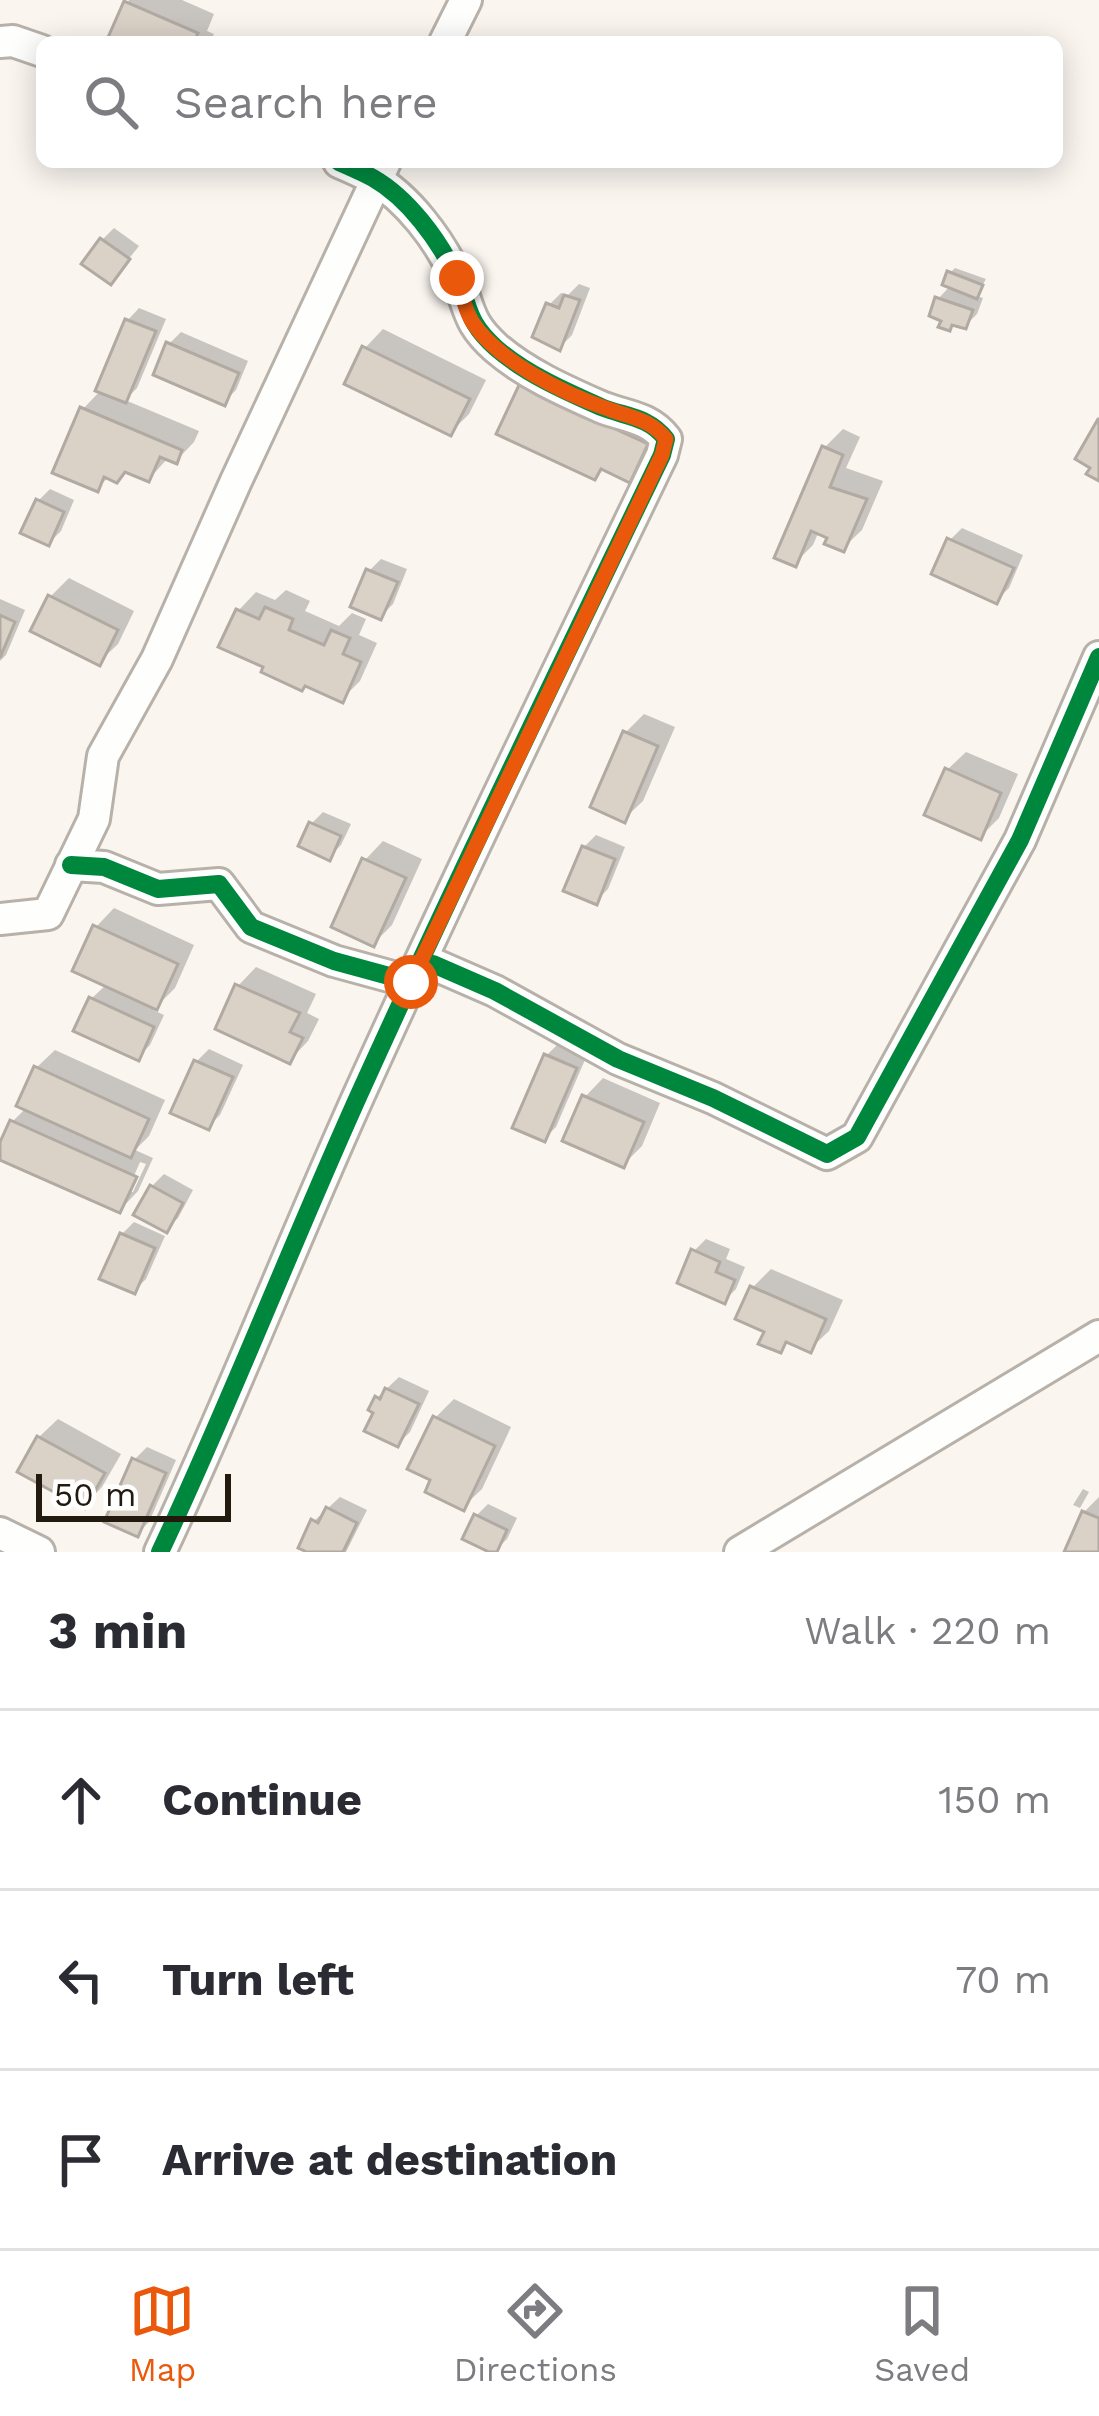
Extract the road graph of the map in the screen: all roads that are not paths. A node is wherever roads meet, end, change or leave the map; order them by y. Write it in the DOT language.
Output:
graph roads {
  1 [pos="466,0"];
  2 [pos="448,36"];
  3 [pos="0,42"];
  4 [pos="36,49"];
  5 [pos="380,171"];
  6 [pos="1099,656"];
  7 [pos="71,866"];
  8 [pos="8,918"];
  9 [pos="0,946"];
  10 [pos="411,982"];
  11 [pos="1094,1345"];
  12 [pos="0,1533"];
  13 [pos="40,1552"];
  14 [pos="160,1552"];
  15 [pos="740,1552"];
  1 -- 2 [label="street"];
  3 -- 4 [label="street"];
  5 -- 7 [label="street"];
  5 -- 10 [label="street"];
  6 -- 10 [label="street"];
  7 -- 8 [label="street"];
  7 -- 10 [label="street"];
  8 -- 9 [label="street"];
  10 -- 14 [label="street"];
  11 -- 15 [label="street"];
  12 -- 13 [label="street"];
}
